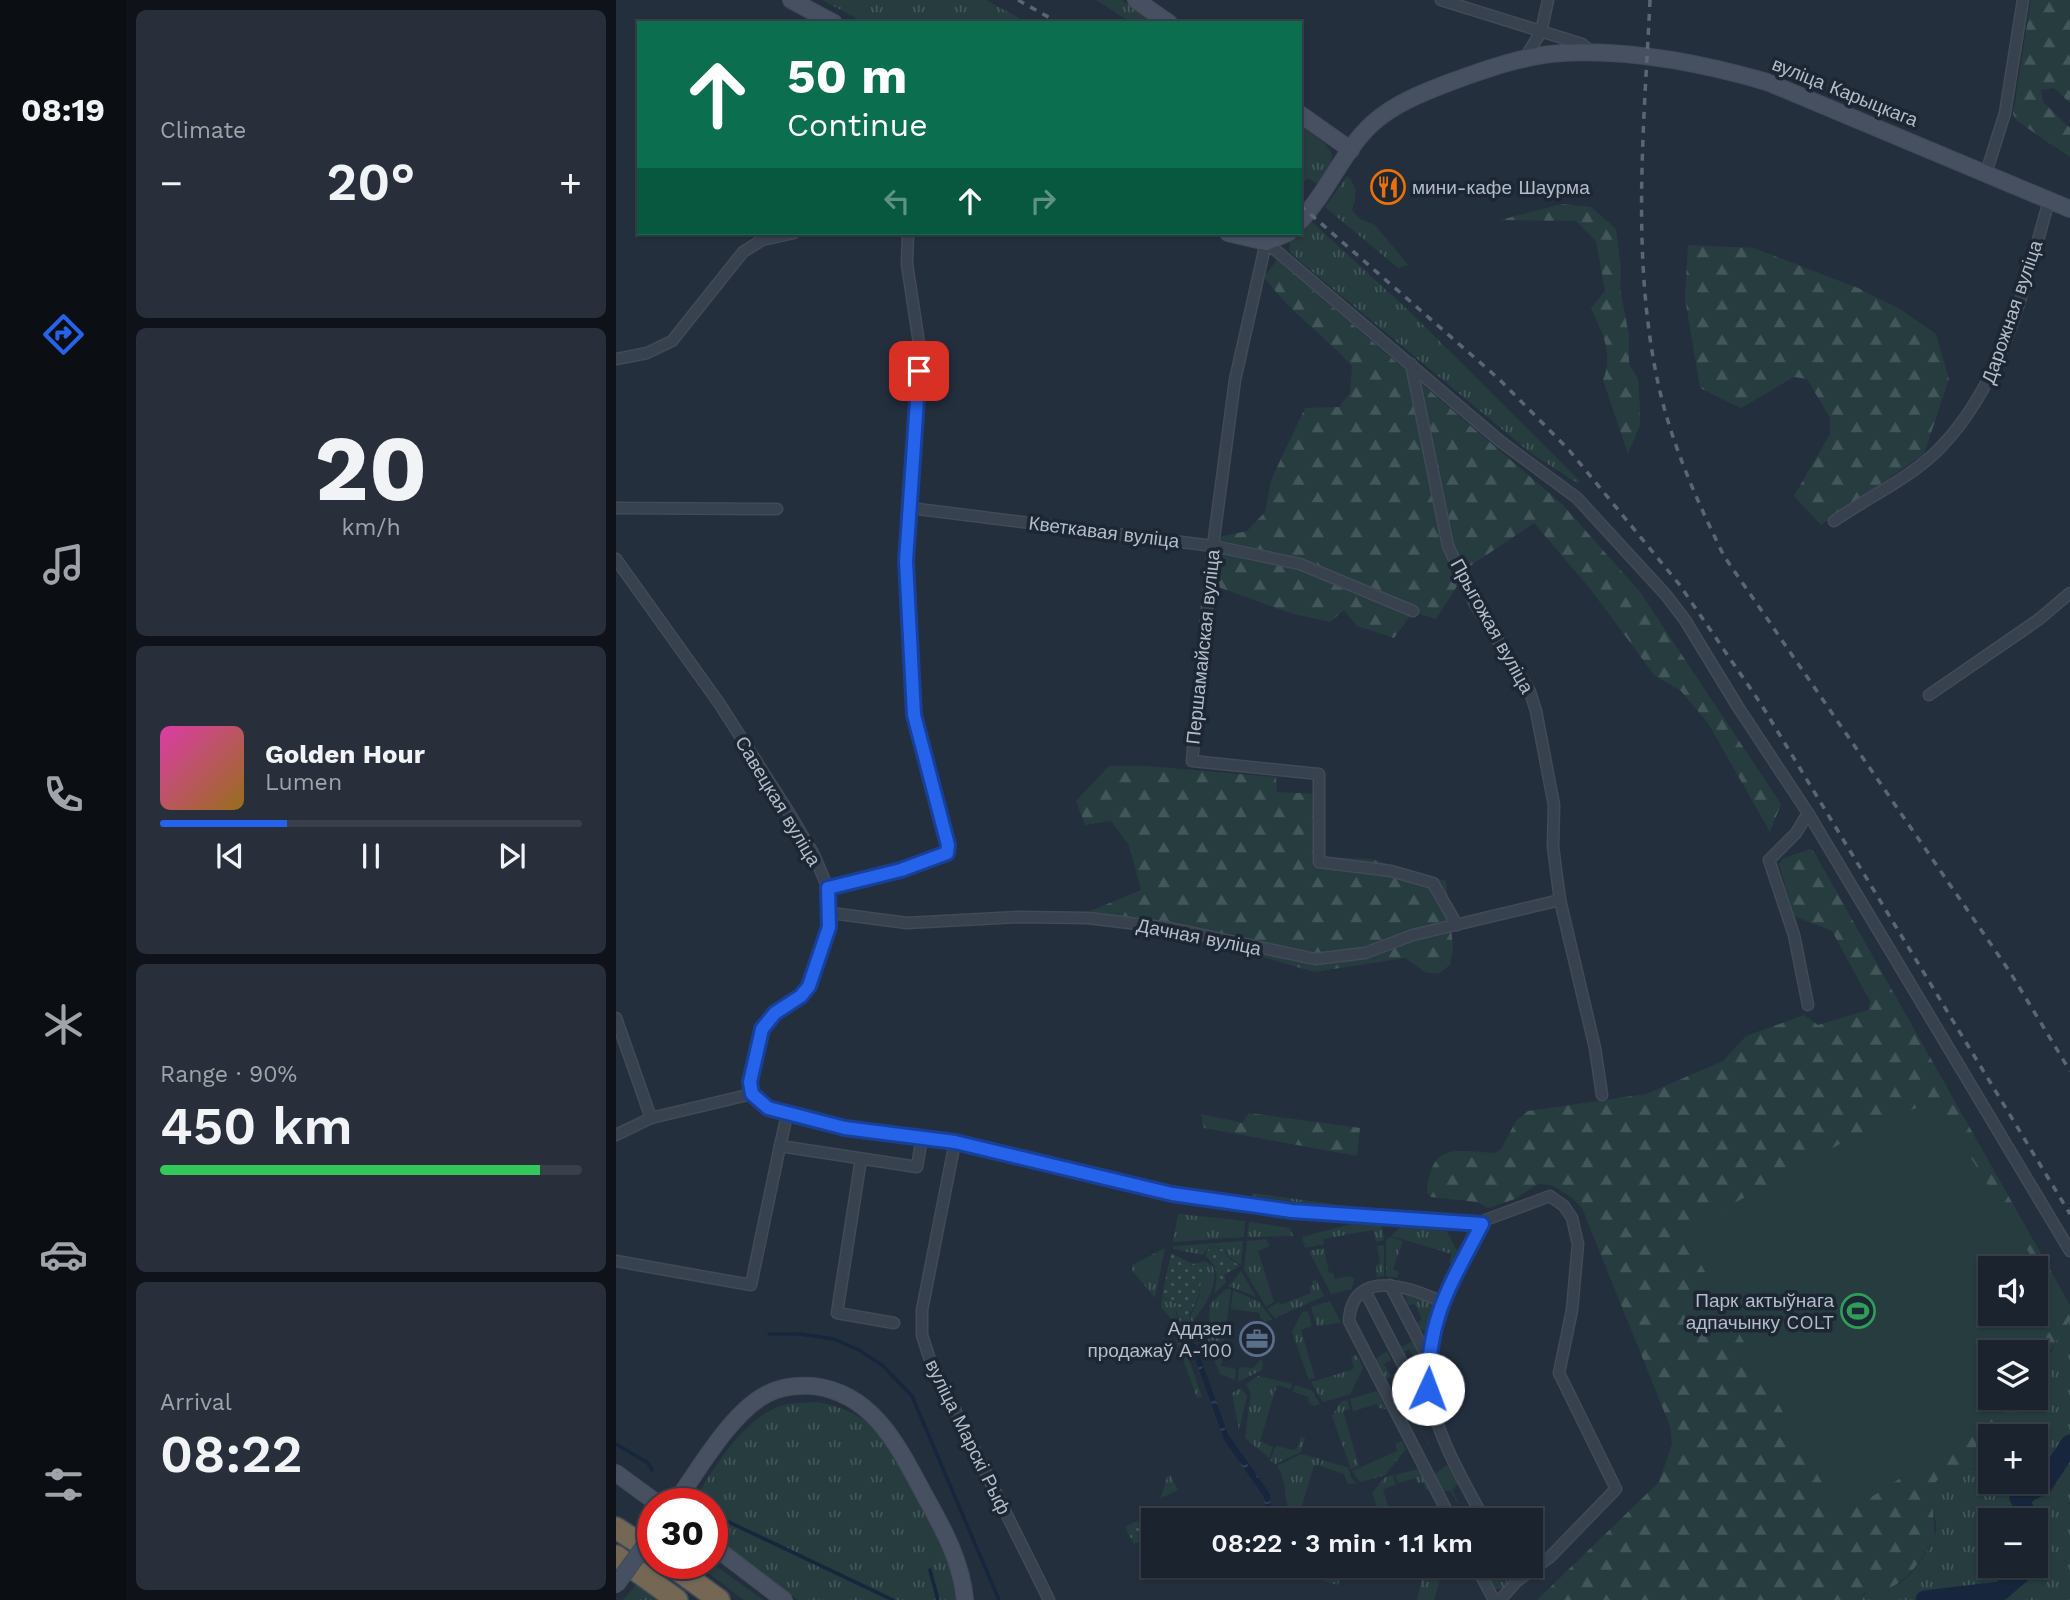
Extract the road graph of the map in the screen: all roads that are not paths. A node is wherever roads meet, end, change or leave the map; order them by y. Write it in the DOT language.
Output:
graph roads {
  1 [pos="791,0"];
  2 [pos="1136,0"];
  3 [pos="1441,0"];
  4 [pos="1548,0"];
  5 [pos="2023,0"];
  6 [pos="830,21"];
  7 [pos="1166,21"];
  8 [pos="1541,32"];
  9 [pos="1593,53"];
  10 [pos="1523,61"];
  11 [pos="1302,115"];
  12 [pos="1350,150"];
  13 [pos="1986,173"];
  14 [pos="2049,201"];
  15 [pos="2070,209"];
  16 [pos="1302,218"];
  17 [pos="785,235"];
  18 [pos="908,235"];
  19 [pos="1236,235"];
  20 [pos="1284,235"];
  21 [pos="1266,243"];
  22 [pos="616,359"];
  23 [pos="1411,364"];
  24 [pos="910,508"];
  25 [pos="616,509"];
  26 [pos="777,509"];
  27 [pos="1834,521"];
  28 [pos="1213,545"];
  29 [pos="616,559"];
  30 [pos="2070,593"];
  31 [pos="1413,611"];
  32 [pos="1929,695"];
  33 [pos="1808,813"];
  34 [pos="828,888"];
  35 [pos="1560,900"];
  36 [pos="831,913"];
  37 [pos="1457,925"];
  38 [pos="1808,1005"];
  39 [pos="616,1018"];
  40 [pos="752,1094"];
  41 [pos="1602,1096"];
  42 [pos="787,1115"];
  43 [pos="651,1118"];
  44 [pos="616,1135"];
  45 [pos="922,1137"];
  46 [pos="955,1142"];
  47 [pos="780,1146"];
  48 [pos="861,1159"];
  49 [pos="1482,1224"];
  50 [pos="2070,1251"];
  51 [pos="616,1261"];
  52 [pos="1390,1285"];
  53 [pos="1365,1291"];
  54 [pos="1442,1301"];
  55 [pos="894,1323"];
  56 [pos="1428,1359"];
  57 [pos="1441,1440"];
  58 [pos="616,1473"];
  59 [pos="637,1488"];
  60 [pos="686,1488"];
  61 [pos="1445,1508"];
  62 [pos="1478,1508"];
  63 [pos="616,1528"];
  64 [pos="637,1542"];
  65 [pos="616,1556"];
  66 [pos="637,1556"];
  67 [pos="728,1557"];
  68 [pos="1482,1578"];
  69 [pos="1515,1578"];
  70 [pos="689,1579"];
  71 [pos="1517,1581"];
  72 [pos="616,1586"];
  73 [pos="677,1600"];
  74 [pos="719,1600"];
  75 [pos="785,1600"];
  76 [pos="965,1600"];
  77 [pos="1049,1600"];
  78 [pos="1494,1600"];
  79 [pos="1500,1600"];
  1 -- 6 [label="street"];
  2 -- 7 [label="street"];
  3 -- 8 [label="street, вуліца Карыцкага"];
  4 -- 8 [label="street"];
  5 -- 13 [label="street"];
  8 -- 9 [label="street, вуліца Карыцкага"];
  8 -- 10 [label="street"];
  9 -- 10 [label="street, вуліца Карыцкага"];
  9 -- 13 [label="street, вуліца Карыцкага"];
  10 -- 12 [label="street, вуліца Карыцкага"];
  11 -- 12 [label="street"];
  12 -- 16 [label="street, вуліца Карыцкага"];
  13 -- 14 [label="street, вуліца Карыцкага"];
  14 -- 15 [label="street, вуліца Карыцкага"];
  14 -- 27 [label="street, Дарожная вуліца"];
  17 -- 22 [label="street"];
  18 -- 24 [label="street"];
  19 -- 21 [label="street"];
  20 -- 21 [label="street"];
  21 -- 23 [label="street"];
  21 -- 28 [label="street, Першамайская вуліца"];
  23 -- 33 [label="street"];
  23 -- 35 [label="street, Прыгожая вуліца"];
  24 -- 28 [label="street, Кветкавая вуліца"];
  24 -- 34 [label="street"];
  25 -- 26 [label="street"];
  28 -- 31 [label="street, Кветкавая вуліца"];
  28 -- 37 [label="street, Першамайская вуліца"];
  29 -- 34 [label="street, Савецкая вуліца"];
  30 -- 32 [label="street"];
  33 -- 38 [label="street"];
  33 -- 50 [label="street"];
  34 -- 36 [label="street, Савецкая вуліца"];
  35 -- 37 [label="street, Дачная вуліца"];
  35 -- 41 [label="street, Прыгожая вуліца"];
  36 -- 37 [label="street, Дачная вуліца"];
  36 -- 40 [label="street, Савецкая вуліца"];
  39 -- 43 [label="street"];
  40 -- 42 [label="street"];
  40 -- 43 [label="street"];
  42 -- 45 [label="street"];
  42 -- 47 [label="street"];
  43 -- 44 [label="street"];
  45 -- 46 [label="street"];
  45 -- 48 [label="street"];
  46 -- 49 [label="street"];
  46 -- 77 [label="street, вуліца Марскі Рыф"];
  47 -- 48 [label="street"];
  47 -- 51 [label="street"];
  48 -- 55 [label="street"];
  49 -- 54 [label="street"];
  49 -- 71 [label="street"];
  52 -- 53 [label="street"];
  52 -- 54 [label="street"];
  52 -- 56 [label="street"];
  53 -- 57 [label="street"];
  53 -- 61 [label="street"];
  54 -- 56 [label="street"];
  56 -- 57 [label="street"];
  57 -- 62 [label="street"];
  58 -- 59 [label="street"];
  60 -- 76 [label="street"];
  63 -- 64 [label="highway"];
  65 -- 73 [label="highway"];
  66 -- 72 [label="street, bridge"];
  67 -- 75 [label="street"];
  68 -- 78 [label="street"];
  69 -- 71 [label="street"];
  70 -- 74 [label="highway"];
  71 -- 79 [label="street"];
}
